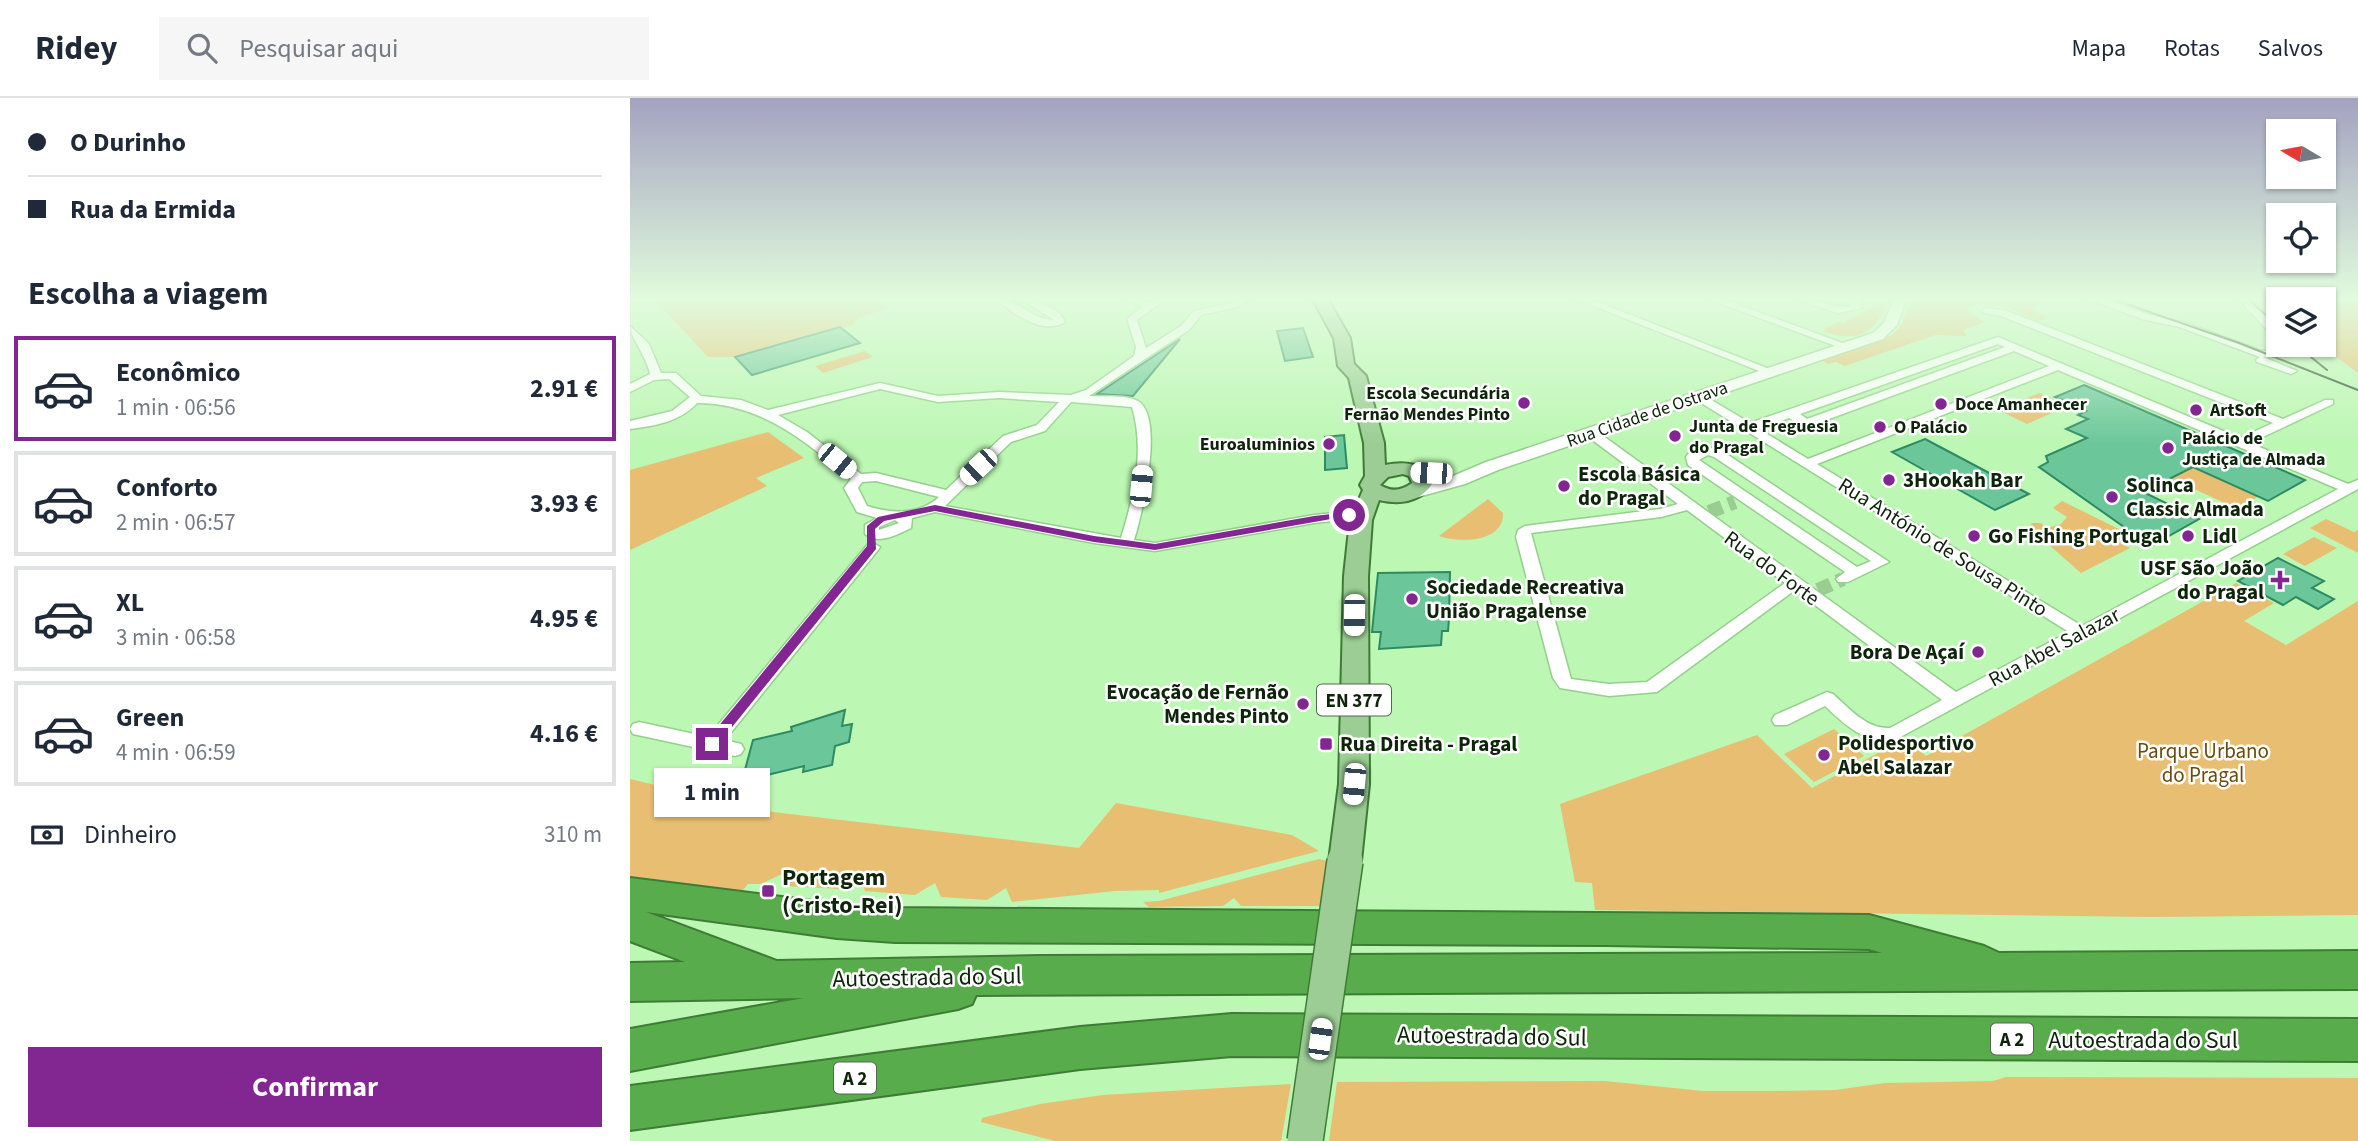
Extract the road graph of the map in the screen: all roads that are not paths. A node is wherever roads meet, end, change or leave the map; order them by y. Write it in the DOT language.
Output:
graph roads {
  1 [pos="647,347"];
  2 [pos="1141,347"];
  3 [pos="1156,347"];
  4 [pos="1343,347"];
  5 [pos="1705,347"];
  6 [pos="1848,347"];
  7 [pos="1979,347"];
  8 [pos="2015,347"];
  9 [pos="2088,347"];
  10 [pos="2224,347"];
  11 [pos="2240,347"];
  12 [pos="2266,353"];
  13 [pos="1139,357"];
  14 [pos="2058,366"];
  15 [pos="2291,371"];
  16 [pos="1771,372"];
  17 [pos="656,375"];
  18 [pos="630,389"];
  19 [pos="1699,397"];
  20 [pos="694,400"];
  21 [pos="1067,400"];
  22 [pos="2329,402"];
  23 [pos="766,414"];
  24 [pos="1791,414"];
  25 [pos="2283,424"];
  26 [pos="630,425"];
  27 [pos="1749,428"];
  28 [pos="1591,433"];
  29 [pos="1374,443"];
  30 [pos="2240,443"];
  31 [pos="1808,463"];
  32 [pos="1492,466"];
  33 [pos="1412,471"];
  34 [pos="858,478"];
  35 [pos="1374,483"];
  36 [pos="2353,487"];
  37 [pos="949,495"];
  38 [pos="1405,495"];
  39 [pos="1740,500"];
  40 [pos="1688,505"];
  41 [pos="935,508"];
  42 [pos="1363,514"];
  43 [pos="894,517"];
  44 [pos="872,540"];
  45 [pos="1126,544"];
  46 [pos="1359,544"];
  47 [pos="1794,584"];
  48 [pos="2080,632"];
  49 [pos="1955,700"];
  50 [pos="1781,720"];
  51 [pos="639,729"];
  52 [pos="712,744"];
  53 [pos="735,749"];
  54 [pos="630,894"];
  55 [pos="630,924"];
  56 [pos="2358,970"];
  57 [pos="2017,973"];
  58 [pos="1040,975"];
  59 [pos="778,979"];
  60 [pos="630,982"];
  61 [pos="2358,1040"];
  62 [pos="630,1050"];
  63 [pos="630,1108"];
  64 [pos="1305,1141"];
  1 -- 17 [label="street"];
  2 -- 13 [label="street"];
  3 -- 13 [label="street"];
  4 -- 29 [label="main road, EN 377"];
  5 -- 16 [label="street"];
  6 -- 16 [label="street, Rua Cidade de Ostrava"];
  7 -- 24 [label="street"];
  8 -- 14 [label="street"];
  8 -- 24 [label="street"];
  9 -- 25 [label="street"];
  10 -- 15 [label="street"];
  11 -- 12 [label="street"];
  13 -- 21 [label="street"];
  14 -- 30 [label="street"];
  14 -- 31 [label="street"];
  16 -- 19 [label="street, Rua Cidade de Ostrava"];
  17 -- 18 [label="street"];
  17 -- 20 [label="street"];
  19 -- 27 [label="street, Rua António de Sousa Pinto"];
  19 -- 28 [label="street, Rua Cidade de Ostrava"];
  20 -- 23 [label="street"];
  20 -- 26 [label="street"];
  21 -- 23 [label="street"];
  21 -- 37 [label="street"];
  21 -- 45 [label="street"];
  22 -- 25 [label="street"];
  23 -- 34 [label="street"];
  24 -- 27 [label="street"];
  25 -- 30 [label="street"];
  27 -- 31 [label="street, Rua António de Sousa Pinto"];
  28 -- 32 [label="street, Rua Cidade de Ostrava"];
  28 -- 40 [label="street, Rua do Forte"];
  29 -- 33 [label="main road"];
  29 -- 35 [label="main road, EN 377"];
  30 -- 36 [label="street"];
  31 -- 48 [label="street, Rua António de Sousa Pinto"];
  32 -- 33 [label="street, Rua Cidade de Ostrava"];
  32 -- 38 [label="street, Rua Cidade de Ostrava"];
  33 -- 35 [label="main road"];
  33 -- 38 [label="main road"];
  34 -- 37 [label="street"];
  34 -- 43 [label="street"];
  35 -- 38 [label="main road"];
  35 -- 42 [label="main road, EN 377"];
  36 -- 48 [label="street, Rua Abel Salazar"];
  37 -- 41 [label="street"];
  38 -- 46 [label="main road, EN 377"];
  39 -- 39 [label="street"];
  40 -- 47 [label="street, Rua do Forte"];
  40 -- 47 [label="street"];
  41 -- 43 [label="street"];
  41 -- 45 [label="street"];
  42 -- 45 [label="street"];
  42 -- 46 [label="main road, EN 377"];
  43 -- 44 [label="street"];
  43 -- 44 [label="street"];
  44 -- 52 [label="street"];
  46 -- 64 [label="main road, EN 377, bridge"];
  47 -- 49 [label="street, Rua do Forte"];
  48 -- 49 [label="street, Rua Abel Salazar"];
  49 -- 50 [label="street, Rua Abel Salazar"];
  51 -- 52 [label="street"];
  52 -- 53 [label="street"];
  54 -- 57 [label="highway"];
  55 -- 59 [label="highway"];
  56 -- 57 [label="highway, Autoestrada do Sul"];
  57 -- 58 [label="highway, Autoestrada do Sul"];
  58 -- 59 [label="highway, Autoestrada do Sul"];
  58 -- 62 [label="highway"];
  59 -- 60 [label="highway, Autoestrada do Sul"];
  61 -- 63 [label="highway, Autoestrada do Sul / A 2"];
}
